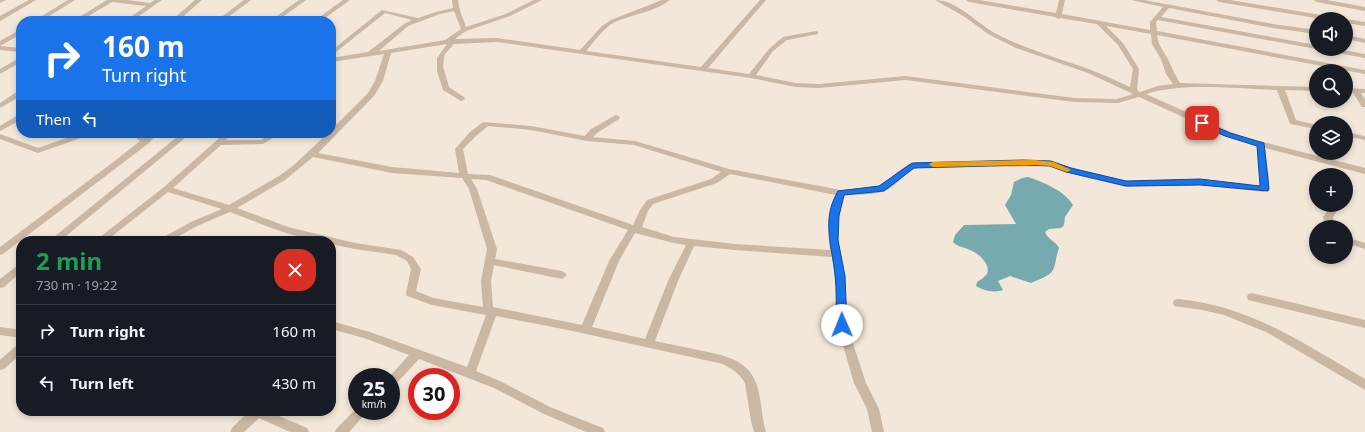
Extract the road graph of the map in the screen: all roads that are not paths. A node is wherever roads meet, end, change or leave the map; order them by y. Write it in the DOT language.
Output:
graph roads {
  1 [pos="3,0"];
  2 [pos="33,0"];
  3 [pos="72,0"];
  4 [pos="111,0"];
  5 [pos="159,0"];
  6 [pos="199,0"];
  7 [pos="248,0"];
  8 [pos="303,0"];
  9 [pos="347,0"];
  10 [pos="455,0"];
  11 [pos="539,0"];
  12 [pos="668,0"];
  13 [pos="763,0"];
  14 [pos="938,0"];
  15 [pos="969,0"];
  16 [pos="1060,0"];
  17 [pos="1134,0"];
  18 [pos="1219,0"];
  19 [pos="1317,0"];
  20 [pos="0,2"];
  21 [pos="151,5"];
  22 [pos="1347,5"];
  23 [pos="1168,6"];
  24 [pos="456,9"];
  25 [pos="1365,9"];
  26 [pos="1347,12"];
  27 [pos="1309,15"];
  28 [pos="45,16"];
  29 [pos="84,16"];
  30 [pos="135,16"];
  31 [pos="180,16"];
  32 [pos="226,16"];
  33 [pos="280,16"];
  34 [pos="324,16"];
  35 [pos="1058,17"];
  36 [pos="0,18"];
  37 [pos="1156,18"];
  38 [pos="418,20"];
  39 [pos="1353,22"];
  40 [pos="1100,24"];
  41 [pos="1365,24"];
  42 [pos="464,30"];
  43 [pos="1309,31"];
  44 [pos="816,33"];
  45 [pos="1153,33"];
  46 [pos="16,34"];
  47 [pos="1353,38"];
  48 [pos="1365,41"];
  49 [pos="450,42"];
  50 [pos="0,44"];
  51 [pos="1309,46"];
  52 [pos="0,48"];
  53 [pos="16,50"];
  54 [pos="336,50"];
  55 [pos="582,51"];
  56 [pos="388,52"];
  57 [pos="1353,54"];
  58 [pos="369,55"];
  59 [pos="1365,56"];
  60 [pos="336,59"];
  61 [pos="16,62"];
  62 [pos="703,69"];
  63 [pos="0,72"];
  64 [pos="1365,72"];
  65 [pos="751,76"];
  66 [pos="1178,85"];
  67 [pos="1280,88"];
  68 [pos="1309,89"];
  69 [pos="1355,90"];
  70 [pos="1365,91"];
  71 [pos="1136,93"];
  72 [pos="16,96"];
  73 [pos="461,99"];
  74 [pos="1365,105"];
  75 [pos="0,106"];
  76 [pos="616,117"];
  77 [pos="16,120"];
  78 [pos="1309,125"];
  79 [pos="0,129"];
  80 [pos="336,130"];
  81 [pos="1353,135"];
  82 [pos="0,136"];
  83 [pos="73,138"];
  84 [pos="142,138"];
  85 [pos="149,138"];
  86 [pos="181,138"];
  87 [pos="225,138"];
  88 [pos="269,138"];
  89 [pos="328,138"];
  90 [pos="1365,138"];
  91 [pos="587,139"];
  92 [pos="146,141"];
  93 [pos="220,143"];
  94 [pos="1261,145"];
  95 [pos="312,154"];
  96 [pos="1334,168"];
  97 [pos="728,171"];
  98 [pos="1353,171"];
  99 [pos="1365,171"];
  100 [pos="464,176"];
  101 [pos="167,189"];
  102 [pos="841,193"];
  103 [pos="229,209"];
  104 [pos="634,229"];
  105 [pos="21,236"];
  106 [pos="60,236"];
  107 [pos="106,236"];
  108 [pos="173,236"];
  109 [pos="312,236"];
  110 [pos="16,240"];
  111 [pos="336,242"];
  112 [pos="1353,242"];
  113 [pos="691,243"];
  114 [pos="1365,246"];
  115 [pos="0,252"];
  116 [pos="836,254"];
  117 [pos="490,261"];
  118 [pos="16,271"];
  119 [pos="562,275"];
  120 [pos="0,284"];
  121 [pos="1252,297"];
  122 [pos="1178,303"];
  123 [pos="490,310"];
  124 [pos="1365,324"];
  125 [pos="336,329"];
  126 [pos="585,330"];
  127 [pos="0,331"];
  128 [pos="16,333"];
  129 [pos="649,343"];
  130 [pos="16,352"];
  131 [pos="416,355"];
  132 [pos="0,366"];
  133 [pos="400,372"];
  134 [pos="470,374"];
  135 [pos="1365,385"];
  136 [pos="251,416"];
  137 [pos="267,416"];
  138 [pos="353,420"];
  139 [pos="236,432"];
  140 [pos="303,432"];
  141 [pos="341,432"];
  142 [pos="599,432"];
  143 [pos="760,432"];
  144 [pos="878,432"];
  1 -- 20 [label="street"];
  2 -- 36 [label="street"];
  3 -- 28 [label="street"];
  4 -- 21 [label="street"];
  4 -- 29 [label="street"];
  5 -- 21 [label="street"];
  6 -- 31 [label="street"];
  7 -- 32 [label="street"];
  8 -- 33 [label="street"];
  9 -- 34 [label="street"];
  10 -- 24 [label="street"];
  11 -- 42 [label="street"];
  12 -- 55 [label="street"];
  13 -- 62 [label="street"];
  14 -- 71 [label="street"];
  15 -- 35 [label="street"];
  16 -- 35 [label="street"];
  17 -- 23 [label="street"];
  18 -- 27 [label="street"];
  19 -- 22 [label="street"];
  21 -- 30 [label="street"];
  22 -- 25 [label="street"];
  22 -- 26 [label="street"];
  23 -- 37 [label="street"];
  23 -- 43 [label="street"];
  24 -- 38 [label="street"];
  24 -- 42 [label="street"];
  35 -- 40 [label="street"];
  37 -- 45 [label="street"];
  37 -- 51 [label="street"];
  38 -- 54 [label="street"];
  38 -- 58 [label="street"];
  39 -- 41 [label="street"];
  40 -- 45 [label="street"];
  40 -- 71 [label="street"];
  42 -- 49 [label="street"];
  44 -- 65 [label="street"];
  45 -- 64 [label="street"];
  45 -- 66 [label="street"];
  46 -- 50 [label="street"];
  47 -- 48 [label="street"];
  49 -- 55 [label="street"];
  49 -- 56 [label="street"];
  49 -- 73 [label="street"];
  52 -- 53 [label="street"];
  55 -- 62 [label="street"];
  56 -- 58 [label="street"];
  56 -- 80 [label="street"];
  57 -- 59 [label="street"];
  58 -- 60 [label="street"];
  61 -- 63 [label="street"];
  62 -- 65 [label="street"];
  65 -- 71 [label="street"];
  66 -- 67 [label="street"];
  66 -- 71 [label="street"];
  67 -- 68 [label="street"];
  67 -- 78 [label="street"];
  69 -- 70 [label="street"];
  69 -- 74 [label="street"];
  71 -- 94 [label="street"];
  72 -- 75 [label="street"];
  76 -- 91 [label="street"];
  77 -- 79 [label="street"];
  81 -- 90 [label="street"];
  82 -- 83 [label="street"];
  84 -- 92 [label="street"];
  85 -- 92 [label="street"];
  86 -- 106 [label="street"];
  87 -- 93 [label="street"];
  88 -- 93 [label="street"];
  89 -- 95 [label="street"];
  91 -- 97 [label="street"];
  91 -- 100 [label="street"];
  92 -- 105 [label="street"];
  93 -- 101 [label="street"];
  94 -- 96 [label="street"];
  94 -- 102 [label="street"];
  95 -- 100 [label="street"];
  95 -- 103 [label="street"];
  97 -- 102 [label="street"];
  97 -- 104 [label="street"];
  98 -- 99 [label="street"];
  100 -- 104 [label="street"];
  100 -- 117 [label="street"];
  101 -- 103 [label="street"];
  101 -- 107 [label="street"];
  102 -- 116 [label="street"];
  103 -- 108 [label="street"];
  103 -- 109 [label="street"];
  104 -- 113 [label="street"];
  104 -- 126 [label="street"];
  110 -- 115 [label="street"];
  111 -- 123 [label="street"];
  112 -- 114 [label="street"];
  113 -- 116 [label="street"];
  113 -- 129 [label="street"];
  116 -- 144 [label="street"];
  117 -- 119 [label="street"];
  117 -- 123 [label="street"];
  118 -- 120 [label="street"];
  121 -- 124 [label="street"];
  122 -- 135 [label="street"];
  123 -- 126 [label="street"];
  123 -- 134 [label="street"];
  125 -- 131 [label="street"];
  126 -- 129 [label="street"];
  127 -- 128 [label="street"];
  129 -- 143 [label="street"];
  130 -- 132 [label="street"];
  131 -- 133 [label="street"];
  131 -- 134 [label="street"];
  134 -- 142 [label="street"];
  136 -- 139 [label="street"];
  137 -- 140 [label="street"];
  138 -- 141 [label="street"];
}
